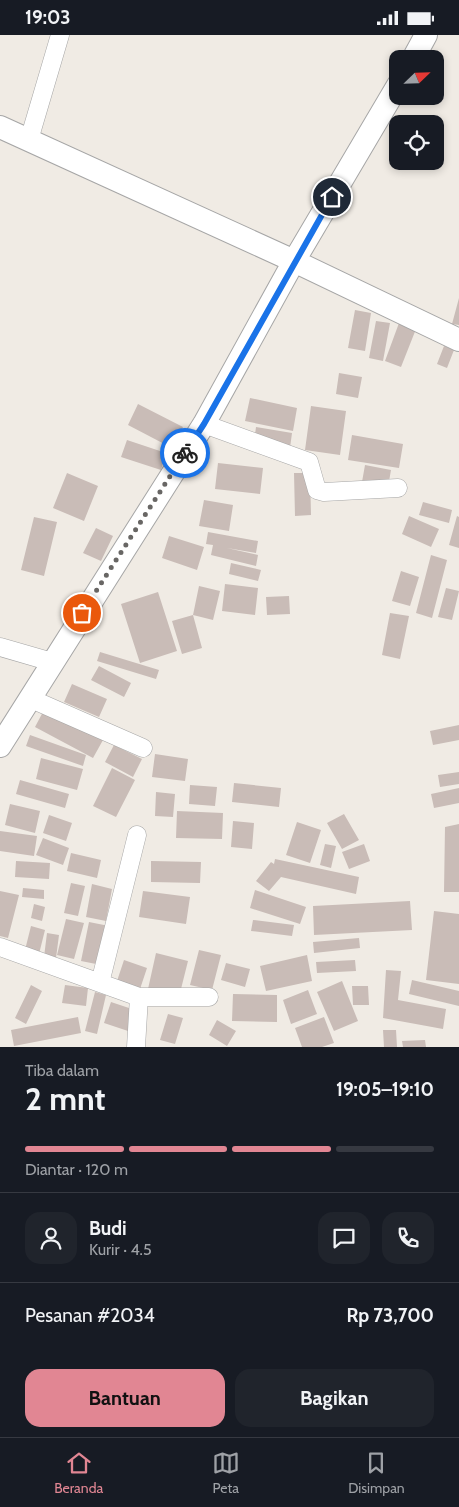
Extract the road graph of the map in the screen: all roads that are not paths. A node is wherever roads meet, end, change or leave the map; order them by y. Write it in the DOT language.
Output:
graph roads {
  1 [pos="60,35"];
  2 [pos="426,35"];
  3 [pos="418,50"];
  4 [pos="389,100"];
  5 [pos="0,127"];
  6 [pos="29,140"];
  7 [pos="294,261"];
  8 [pos="459,339"];
  9 [pos="204,424"];
  10 [pos="398,488"];
  11 [pos="0,647"];
  12 [pos="52,662"];
  13 [pos="29,698"];
  14 [pos="0,746"];
  15 [pos="143,748"];
  16 [pos="136,835"];
  17 [pos="0,947"];
  18 [pos="100,983"];
  19 [pos="139,997"];
  20 [pos="209,997"];
  21 [pos="136,1047"];
  1 -- 6 [label="street"];
  2 -- 3 [label="street"];
  4 -- 7 [label="street"];
  5 -- 6 [label="street"];
  6 -- 7 [label="street"];
  7 -- 8 [label="street"];
  7 -- 9 [label="street"];
  9 -- 10 [label="street"];
  9 -- 12 [label="street"];
  11 -- 12 [label="street"];
  12 -- 13 [label="street"];
  13 -- 14 [label="street"];
  13 -- 15 [label="street"];
  16 -- 18 [label="street"];
  17 -- 18 [label="street"];
  18 -- 19 [label="street"];
  19 -- 20 [label="street"];
  19 -- 21 [label="street"];
}
